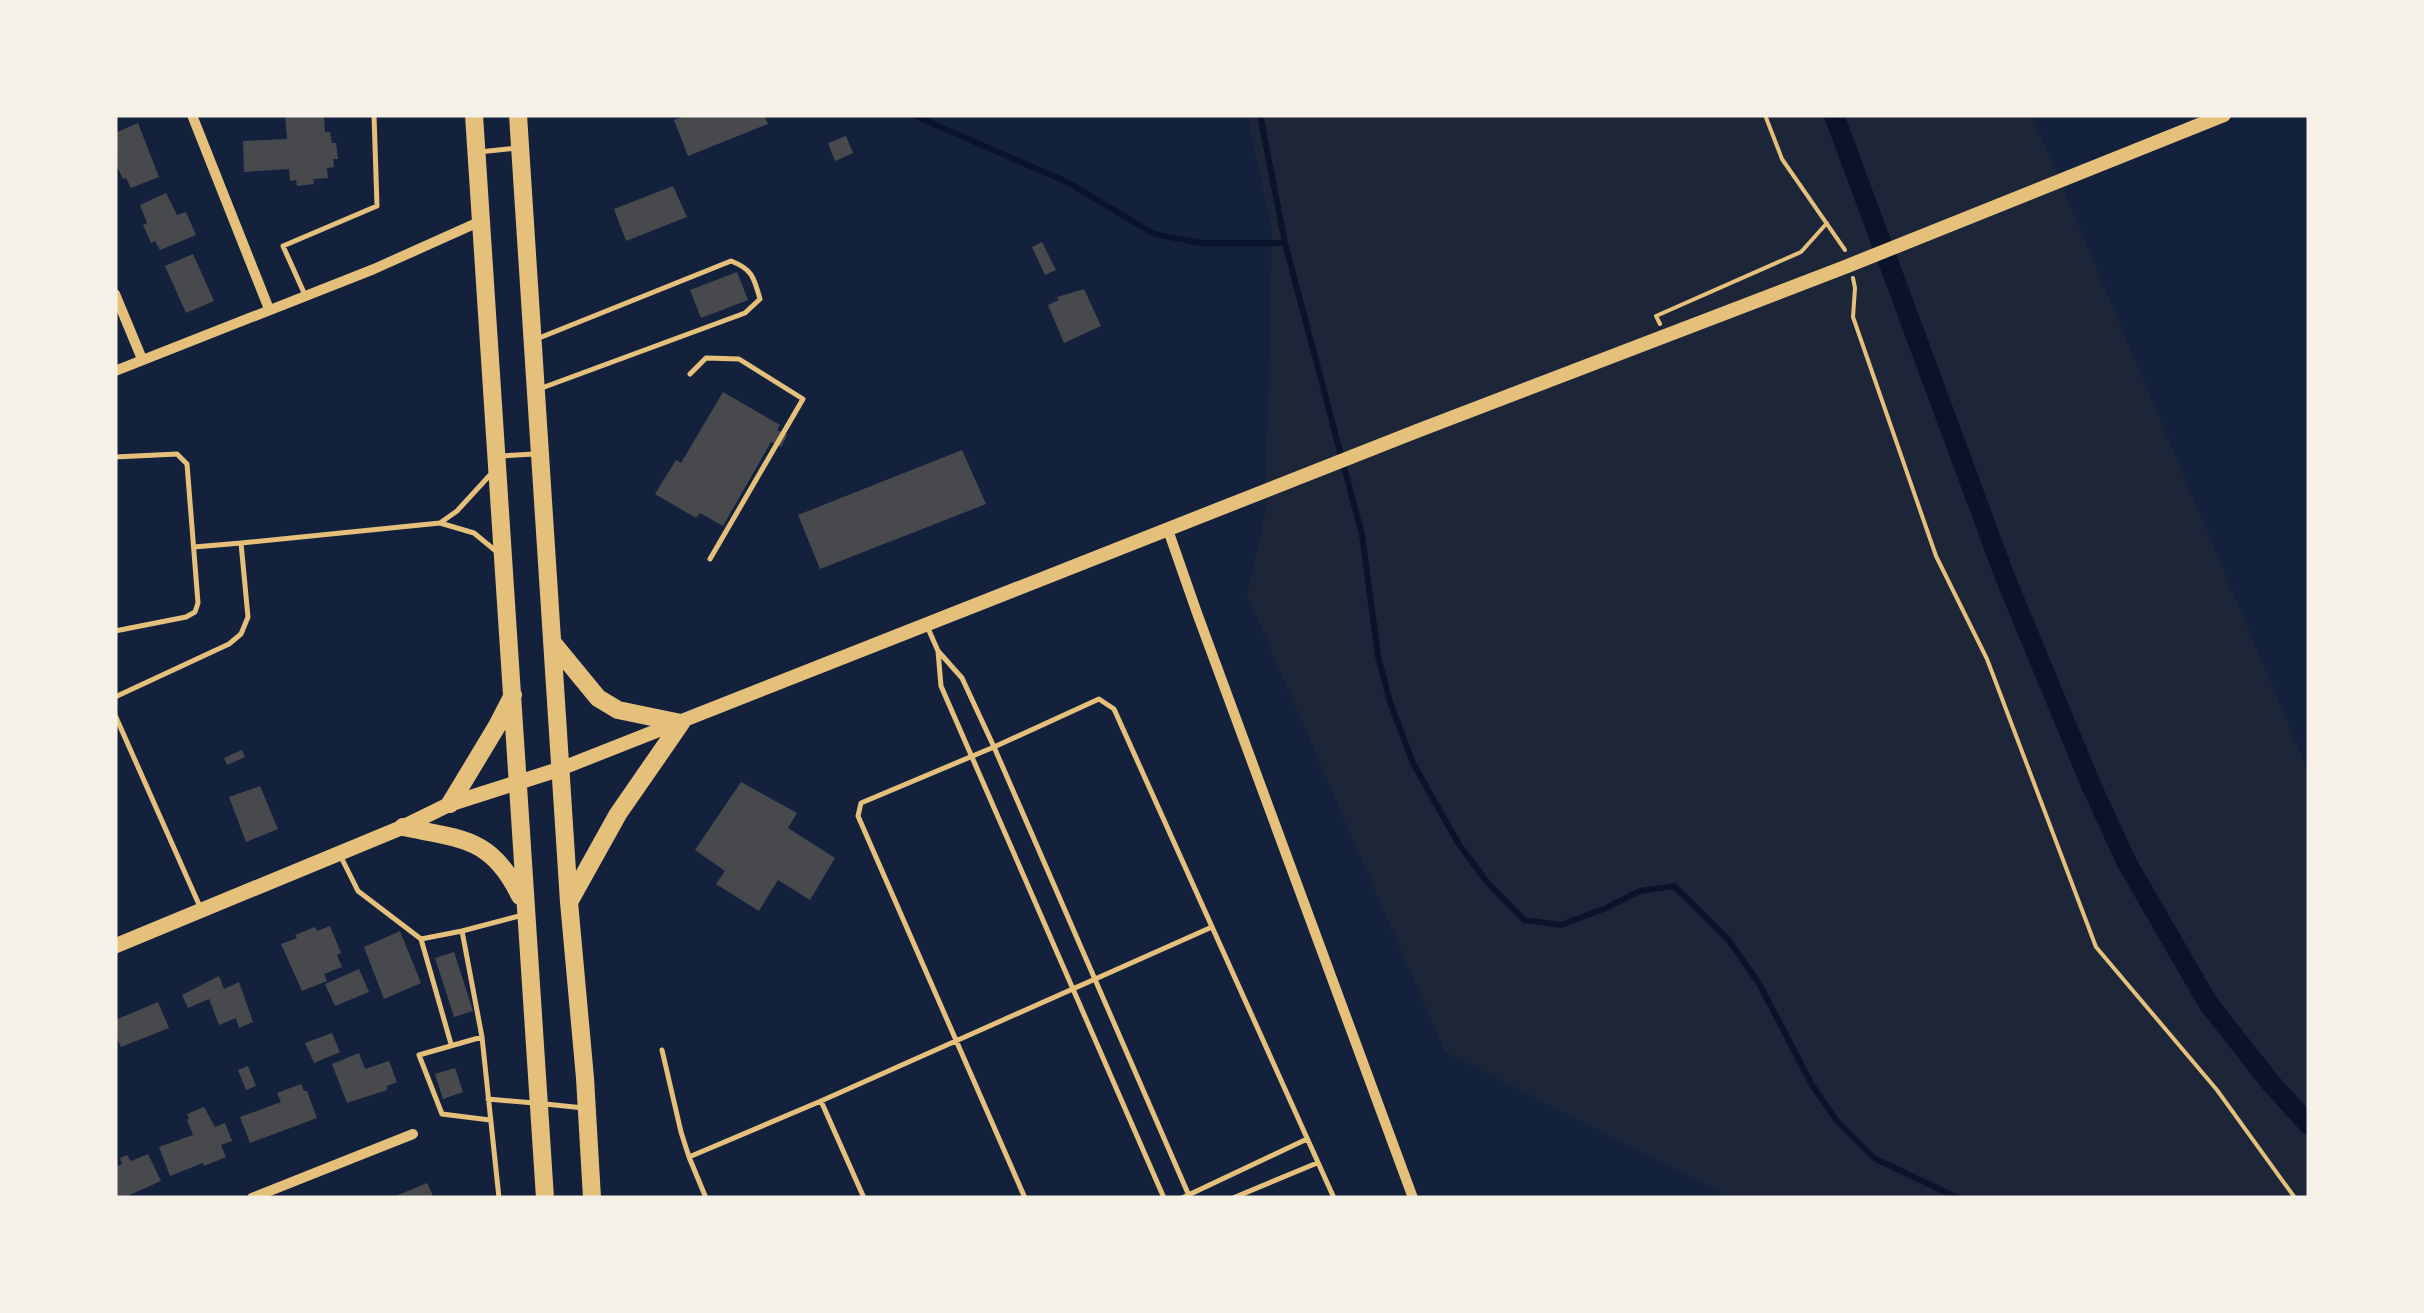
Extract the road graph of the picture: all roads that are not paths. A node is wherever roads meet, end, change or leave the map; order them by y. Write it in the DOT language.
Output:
graph roads {
  1 [pos="192,115"];
  2 [pos="374,115"];
  3 [pos="474,115"];
  4 [pos="518,115"];
  5 [pos="2224,115"];
  6 [pos="520,148"];
  7 [pos="476,153"];
  8 [pos="481,221"];
  9 [pos="115,294"];
  10 [pos="305,296"];
  11 [pos="269,309"];
  12 [pos="533,341"];
  13 [pos="142,359"];
  14 [pos="115,371"];
  15 [pos="690,374"];
  16 [pos="536,390"];
  17 [pos="540,454"];
  18 [pos="115,457"];
  19 [pos="497,460"];
  20 [pos="440,523"];
  21 [pos="1168,530"];
  22 [pos="241,543"];
  23 [pos="194,547"];
  24 [pos="504,558"];
  25 [pos="710,560"];
  26 [pos="926,624"];
  27 [pos="115,631"];
  28 [pos="552,642"];
  29 [pos="938,651"];
  30 [pos="513,694"];
  31 [pos="115,698"];
  32 [pos="115,716"];
  33 [pos="681,723"];
  34 [pos="994,747"];
  35 [pos="973,756"];
  36 [pos="560,769"];
  37 [pos="519,781"];
  38 [pos="450,804"];
  39 [pos="403,827"];
  40 [pos="340,853"];
  41 [pos="569,902"];
  42 [pos="202,910"];
  43 [pos="525,910"];
  44 [pos="1212,927"];
  45 [pos="462,932"];
  46 [pos="421,939"];
  47 [pos="115,946"];
  48 [pos="1095,980"];
  49 [pos="1074,990"];
  50 [pos="482,1037"];
  51 [pos="956,1040"];
  52 [pos="451,1044"];
  53 [pos="662,1050"];
  54 [pos="488,1099"];
  55 [pos="821,1101"];
  56 [pos="540,1103"];
  57 [pos="587,1108"];
  58 [pos="490,1120"];
  59 [pos="414,1134"];
  60 [pos="1307,1139"];
  61 [pos="689,1158"];
  62 [pos="1318,1163"];
  63 [pos="1187,1197"];
  64 [pos="252,1198"];
  65 [pos="499,1198"];
  66 [pos="545,1198"];
  67 [pos="592,1198"];
  68 [pos="706,1198"];
  69 [pos="864,1198"];
  70 [pos="1025,1198"];
  71 [pos="1164,1198"];
  72 [pos="1232,1198"];
  73 [pos="1334,1198"];
  74 [pos="1413,1198"];
  1 -- 11 [label="street"];
  2 -- 10 [label="lane"];
  3 -- 7 [label="main road"];
  4 -- 6 [label="main road"];
  5 -- 21 [label="street"];
  6 -- 7 [label="lane"];
  6 -- 12 [label="main road"];
  7 -- 8 [label="main road"];
  8 -- 10 [label="street"];
  8 -- 19 [label="main road"];
  9 -- 13 [label="street"];
  10 -- 11 [label="street"];
  11 -- 13 [label="street"];
  12 -- 16 [label="main road"];
  12 -- 16 [label="lane"];
  13 -- 14 [label="street"];
  15 -- 25 [label="lane"];
  16 -- 17 [label="main road"];
  17 -- 19 [label="lane"];
  17 -- 28 [label="main road"];
  18 -- 23 [label="lane"];
  19 -- 20 [label="lane"];
  19 -- 24 [label="main road"];
  20 -- 22 [label="lane"];
  20 -- 24 [label="lane"];
  21 -- 26 [label="street"];
  21 -- 74 [label="street"];
  22 -- 23 [label="lane"];
  22 -- 31 [label="lane"];
  23 -- 27 [label="lane"];
  24 -- 30 [label="main road"];
  26 -- 29 [label="lane"];
  26 -- 33 [label="street"];
  28 -- 33 [label="main road"];
  28 -- 36 [label="main road"];
  29 -- 34 [label="lane"];
  29 -- 35 [label="lane"];
  30 -- 37 [label="main road"];
  30 -- 38 [label="main road"];
  32 -- 42 [label="lane"];
  33 -- 36 [label="street"];
  33 -- 41 [label="main road"];
  34 -- 35 [label="lane"];
  34 -- 44 [label="lane"];
  34 -- 48 [label="lane"];
  35 -- 49 [label="lane"];
  35 -- 51 [label="lane"];
  36 -- 37 [label="main road"];
  36 -- 41 [label="main road"];
  37 -- 38 [label="main road"];
  37 -- 43 [label="main road"];
  38 -- 39 [label="main road"];
  39 -- 40 [label="main road"];
  39 -- 43 [label="main road"];
  40 -- 42 [label="main road"];
  40 -- 46 [label="lane"];
  41 -- 57 [label="main road"];
  42 -- 47 [label="main road"];
  43 -- 45 [label="lane"];
  43 -- 56 [label="main road"];
  44 -- 48 [label="lane"];
  44 -- 60 [label="lane"];
  45 -- 46 [label="lane"];
  45 -- 50 [label="lane"];
  46 -- 52 [label="lane"];
  48 -- 49 [label="lane"];
  48 -- 63 [label="lane"];
  49 -- 51 [label="lane"];
  49 -- 71 [label="lane"];
  50 -- 52 [label="lane"];
  50 -- 54 [label="lane"];
  51 -- 55 [label="lane"];
  51 -- 70 [label="lane"];
  52 -- 58 [label="lane"];
  53 -- 61 [label="lane"];
  54 -- 56 [label="lane"];
  54 -- 58 [label="lane"];
  55 -- 61 [label="lane"];
  55 -- 69 [label="lane"];
  56 -- 57 [label="lane"];
  56 -- 66 [label="main road"];
  57 -- 67 [label="main road"];
  58 -- 65 [label="lane"];
  59 -- 64 [label="street"];
  60 -- 62 [label="lane"];
  60 -- 63 [label="lane"];
  61 -- 68 [label="lane"];
  62 -- 72 [label="lane"];
  62 -- 73 [label="lane"];
}
